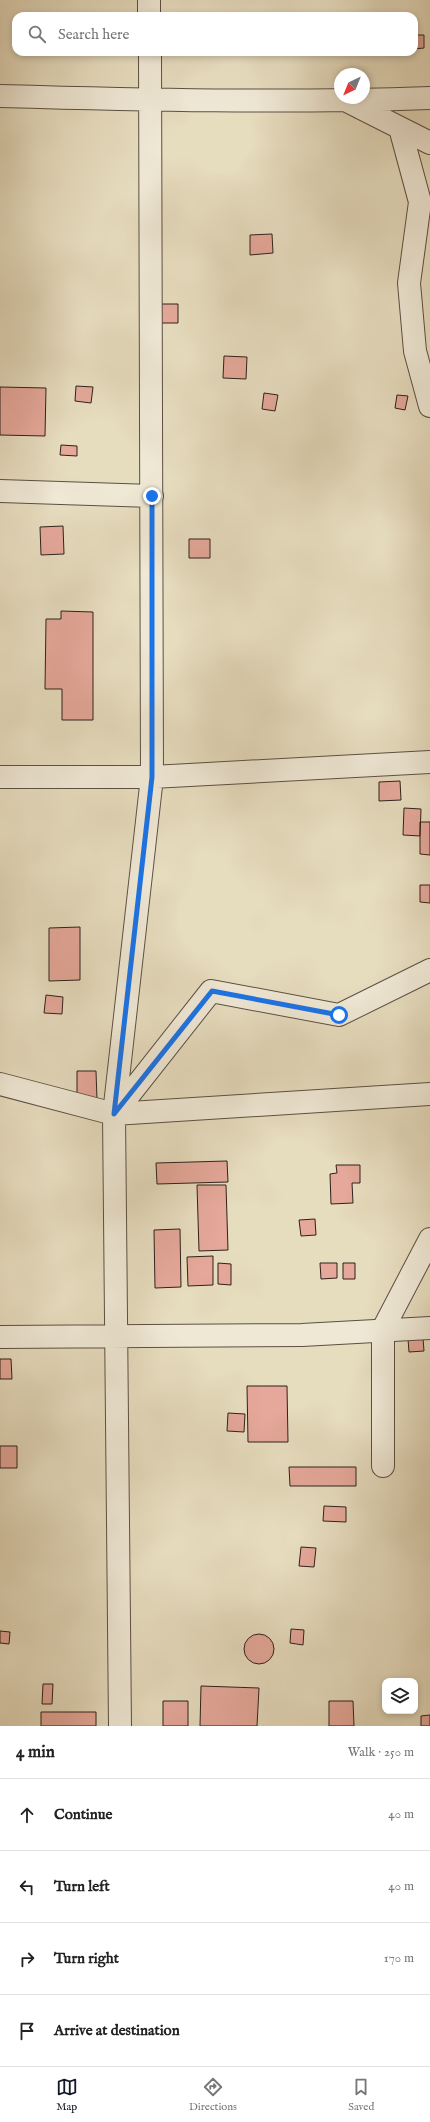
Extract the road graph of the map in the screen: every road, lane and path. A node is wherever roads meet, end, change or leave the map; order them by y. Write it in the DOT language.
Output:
graph roads {
  1 [pos="149,0"];
  2 [pos="149,12"];
  3 [pos="150,56"];
  4 [pos="0,96"];
  5 [pos="430,98"];
  6 [pos="150,100"];
  7 [pos="370,100"];
  8 [pos="334,101"];
  9 [pos="353,104"];
  10 [pos="400,128"];
  11 [pos="430,143"];
  12 [pos="430,406"];
  13 [pos="0,491"];
  14 [pos="152,496"];
  15 [pos="430,762"];
  16 [pos="0,776"];
  17 [pos="152,777"];
  18 [pos="430,970"];
  19 [pos="0,1084"];
  20 [pos="430,1094"];
  21 [pos="114,1114"];
  22 [pos="430,1239"];
  23 [pos="430,1328"];
  24 [pos="383,1329"];
  25 [pos="116,1336"];
  26 [pos="0,1337"];
  27 [pos="383,1466"];
  28 [pos="120,1726"];
  1 -- 2 [label="street"];
  3 -- 6 [label="street"];
  4 -- 6 [label="street"];
  5 -- 7 [label="street"];
  6 -- 8 [label="street"];
  6 -- 14 [label="street"];
  9 -- 10 [label="street"];
  10 -- 11 [label="street"];
  10 -- 12 [label="street"];
  13 -- 14 [label="street"];
  14 -- 17 [label="street"];
  15 -- 17 [label="street"];
  16 -- 17 [label="street"];
  17 -- 21 [label="street"];
  18 -- 21 [label="street"];
  19 -- 21 [label="street"];
  20 -- 21 [label="street"];
  21 -- 25 [label="street"];
  22 -- 24 [label="street"];
  23 -- 24 [label="street"];
  24 -- 25 [label="street"];
  24 -- 27 [label="street"];
  25 -- 26 [label="street"];
  25 -- 28 [label="street"];
}
